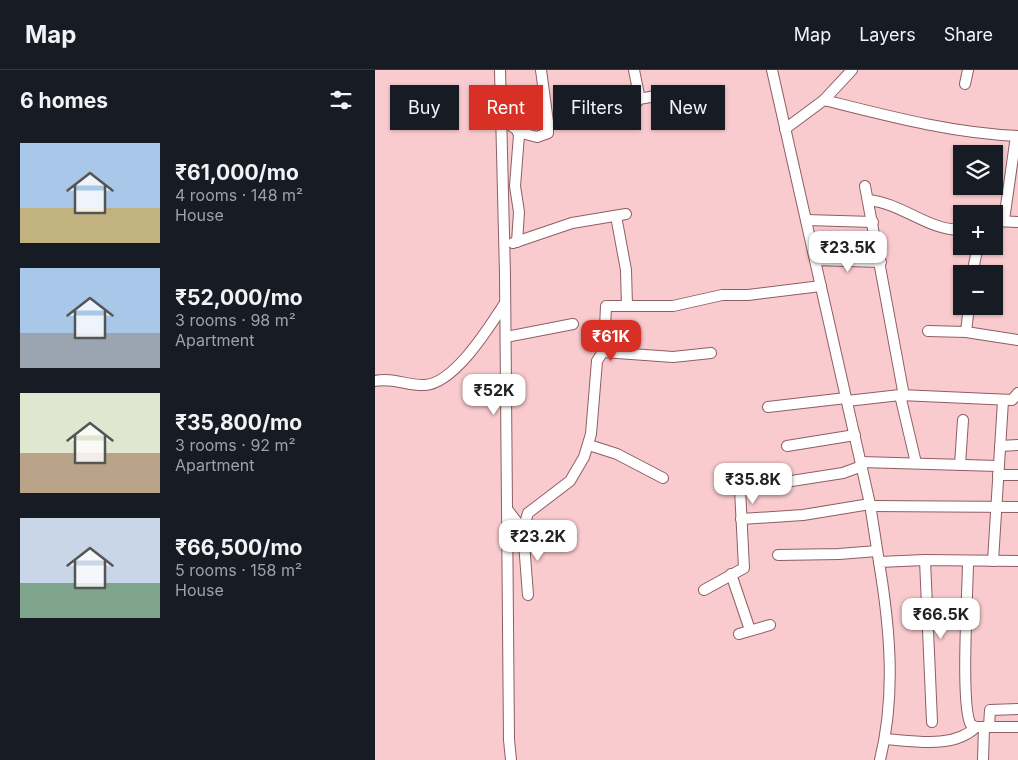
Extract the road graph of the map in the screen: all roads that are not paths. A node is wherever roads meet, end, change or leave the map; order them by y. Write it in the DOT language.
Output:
graph roads {
  1 [pos="500,70"];
  2 [pos="541,70"];
  3 [pos="634,70"];
  4 [pos="772,70"];
  5 [pos="852,70"];
  6 [pos="968,70"];
  7 [pos="965,84"];
  8 [pos="500,85"];
  9 [pos="637,85"];
  10 [pos="824,100"];
  11 [pos="785,129"];
  12 [pos="501,130"];
  13 [pos="515,130"];
  14 [pos="518,132"];
  15 [pos="1017,136"];
  16 [pos="865,186"];
  17 [pos="868,200"];
  18 [pos="1002,205"];
  19 [pos="626,214"];
  20 [pos="616,216"];
  21 [pos="806,220"];
  22 [pos="1003,220"];
  23 [pos="873,222"];
  24 [pos="1018,222"];
  25 [pos="953,229"];
  26 [pos="517,242"];
  27 [pos="505,244"];
  28 [pos="815,260"];
  29 [pos="881,262"];
  30 [pos="821,286"];
  31 [pos="505,303"];
  32 [pos="627,306"];
  33 [pos="968,315"];
  34 [pos="573,324"];
  35 [pos="928,332"];
  36 [pos="966,332"];
  37 [pos="506,337"];
  38 [pos="1018,340"];
  39 [pos="603,352"];
  40 [pos="711,353"];
  41 [pos="375,381"];
  42 [pos="1018,393"];
  43 [pos="902,396"];
  44 [pos="847,400"];
  45 [pos="1003,400"];
  46 [pos="768,407"];
  47 [pos="963,420"];
  48 [pos="855,435"];
  49 [pos="589,444"];
  50 [pos="1018,445"];
  51 [pos="787,446"];
  52 [pos="1000,446"];
  53 [pos="915,463"];
  54 [pos="861,464"];
  55 [pos="961,464"];
  56 [pos="998,470"];
  57 [pos="1018,475"];
  58 [pos="663,478"];
  59 [pos="870,505"];
  60 [pos="995,507"];
  61 [pos="1018,507"];
  62 [pos="507,509"];
  63 [pos="741,519"];
  64 [pos="523,530"];
  65 [pos="877,551"];
  66 [pos="778,555"];
  67 [pos="925,560"];
  68 [pos="968,561"];
  69 [pos="993,561"];
  70 [pos="1018,561"];
  71 [pos="879,562"];
  72 [pos="731,574"];
  73 [pos="704,590"];
  74 [pos="528,595"];
  75 [pos="770,625"];
  76 [pos="750,630"];
  77 [pos="739,634"];
  78 [pos="1018,709"];
  79 [pos="932,722"];
  80 [pos="983,727"];
  81 [pos="1018,727"];
  82 [pos="885,739"];
  83 [pos="511,760"];
  84 [pos="879,760"];
  85 [pos="983,760"];
  1 -- 8 [label="street"];
  2 -- 14 [label="street"];
  3 -- 9 [label="street"];
  4 -- 11 [label="street"];
  5 -- 10 [label="street"];
  6 -- 7 [label="street"];
  10 -- 11 [label="street"];
  10 -- 15 [label="street"];
  11 -- 21 [label="street"];
  12 -- 27 [label="street"];
  13 -- 14 [label="street"];
  14 -- 26 [label="street"];
  15 -- 18 [label="street"];
  16 -- 17 [label="street"];
  17 -- 23 [label="street"];
  17 -- 25 [label="street"];
  19 -- 20 [label="street"];
  20 -- 26 [label="street"];
  20 -- 32 [label="street"];
  21 -- 23 [label="street"];
  21 -- 28 [label="street"];
  22 -- 24 [label="street"];
  23 -- 29 [label="street"];
  26 -- 27 [label="street"];
  27 -- 31 [label="street"];
  28 -- 29 [label="street"];
  28 -- 30 [label="street"];
  29 -- 43 [label="street"];
  30 -- 32 [label="street"];
  30 -- 44 [label="street"];
  31 -- 37 [label="street"];
  31 -- 41 [label="street"];
  32 -- 39 [label="street"];
  33 -- 36 [label="street"];
  34 -- 37 [label="street"];
  35 -- 36 [label="street"];
  36 -- 38 [label="street"];
  37 -- 62 [label="street"];
  39 -- 40 [label="street"];
  39 -- 49 [label="street"];
  42 -- 45 [label="street"];
  43 -- 44 [label="street"];
  43 -- 45 [label="street"];
  43 -- 53 [label="street"];
  44 -- 46 [label="street"];
  44 -- 48 [label="street"];
  45 -- 52 [label="street"];
  47 -- 55 [label="street"];
  48 -- 51 [label="street"];
  48 -- 54 [label="street"];
  49 -- 58 [label="street"];
  49 -- 64 [label="street"];
  50 -- 52 [label="street"];
  52 -- 56 [label="street"];
  53 -- 54 [label="street"];
  53 -- 55 [label="street"];
  54 -- 59 [label="street"];
  54 -- 63 [label="street"];
  55 -- 56 [label="street"];
  56 -- 57 [label="street"];
  56 -- 60 [label="street"];
  59 -- 60 [label="street"];
  59 -- 63 [label="street"];
  59 -- 65 [label="street"];
  60 -- 61 [label="street"];
  60 -- 69 [label="street"];
  62 -- 64 [label="street"];
  62 -- 83 [label="street"];
  63 -- 72 [label="street"];
  64 -- 74 [label="street"];
  65 -- 66 [label="street"];
  65 -- 71 [label="street"];
  67 -- 68 [label="street"];
  67 -- 71 [label="street"];
  67 -- 79 [label="street"];
  68 -- 69 [label="street"];
  68 -- 80 [label="street"];
  69 -- 70 [label="street"];
  71 -- 82 [label="street"];
  72 -- 73 [label="street"];
  72 -- 76 [label="street"];
  75 -- 76 [label="street"];
  76 -- 77 [label="street"];
  78 -- 80 [label="street"];
  80 -- 81 [label="street"];
  80 -- 82 [label="street"];
  80 -- 85 [label="street"];
  82 -- 84 [label="street"];
}
